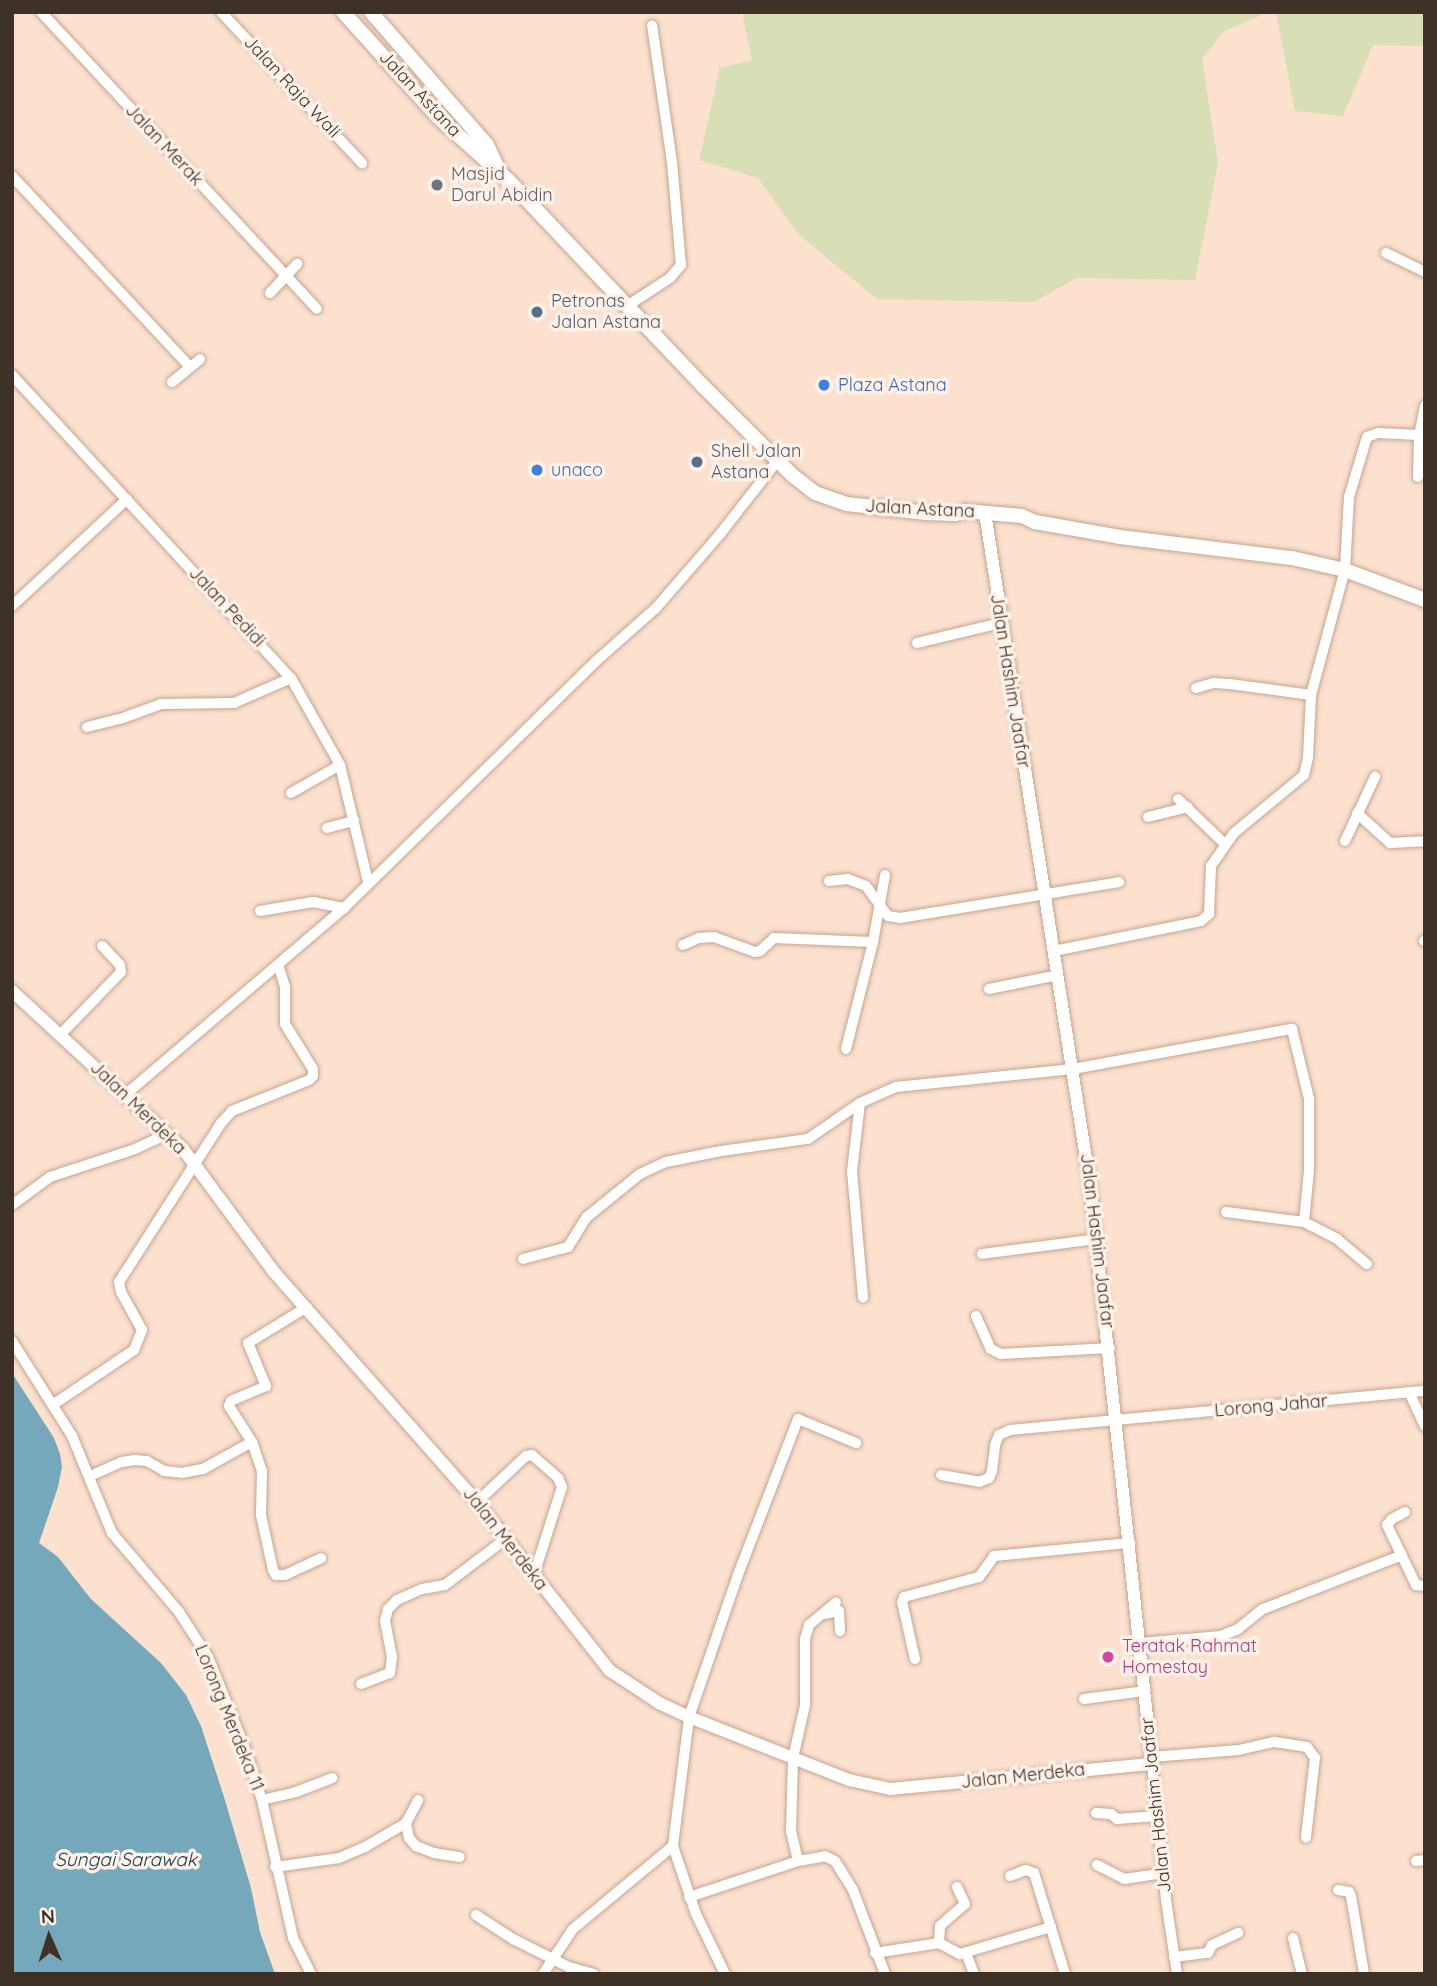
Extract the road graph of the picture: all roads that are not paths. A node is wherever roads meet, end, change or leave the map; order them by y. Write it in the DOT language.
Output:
graph roads {
  1 [pos="41,12"];
  2 [pos="221,12"];
  3 [pos="371,12"];
  4 [pos="386,12"];
  5 [pos="352,15"];
  6 [pos="652,25"];
  7 [pos="389,32"];
  8 [pos="362,163"];
  9 [pos="499,172"];
  10 [pos="12,176"];
  11 [pos="1386,253"];
  12 [pos="297,264"];
  13 [pos="1425,272"];
  14 [pos="287,277"];
  15 [pos="270,293"];
  16 [pos="627,306"];
  17 [pos="317,309"];
  18 [pos="200,359"];
  19 [pos="190,367"];
  20 [pos="12,375"];
  21 [pos="172,382"];
  22 [pos="1425,406"];
  23 [pos="1419,435"];
  24 [pos="778,460"];
  25 [pos="1418,477"];
  26 [pos="127,499"];
  27 [pos="985,516"];
  28 [pos="1345,570"];
  29 [pos="1425,600"];
  30 [pos="12,606"];
  31 [pos="1001,622"];
  32 [pos="917,643"];
  33 [pos="291,678"];
  34 [pos="1196,688"];
  35 [pos="1311,695"];
  36 [pos="87,727"];
  37 [pos="340,765"];
  38 [pos="1374,777"];
  39 [pos="291,793"];
  40 [pos="1178,799"];
  41 [pos="1188,807"];
  42 [pos="1357,813"];
  43 [pos="1148,817"];
  44 [pos="354,821"];
  45 [pos="327,828"];
  46 [pos="1345,841"];
  47 [pos="1425,841"];
  48 [pos="1225,844"];
  49 [pos="886,875"];
  50 [pos="829,881"];
  51 [pos="368,882"];
  52 [pos="1119,882"];
  53 [pos="1046,894"];
  54 [pos="880,906"];
  55 [pos="344,908"];
  56 [pos="260,911"];
  57 [pos="873,942"];
  58 [pos="683,945"];
  59 [pos="102,946"];
  60 [pos="1054,951"];
  61 [pos="279,967"];
  62 [pos="1058,975"];
  63 [pos="989,989"];
  64 [pos="12,991"];
  65 [pos="61,1034"];
  66 [pos="846,1049"];
  67 [pos="1073,1069"];
  68 [pos="125,1096"];
  69 [pos="860,1103"];
  70 [pos="165,1135"];
  71 [pos="196,1165"];
  72 [pos="12,1205"];
  73 [pos="1226,1212"];
  74 [pos="1304,1222"];
  75 [pos="1097,1239"];
  76 [pos="982,1254"];
  77 [pos="523,1259"];
  78 [pos="1367,1264"];
  79 [pos="863,1298"];
  80 [pos="307,1307"];
  81 [pos="976,1317"];
  82 [pos="12,1341"];
  83 [pos="1110,1348"];
  84 [pos="1425,1391"];
  85 [pos="1409,1392"];
  86 [pos="54,1404"];
  87 [pos="1116,1420"];
  88 [pos="1425,1426"];
  89 [pos="252,1442"];
  90 [pos="856,1443"];
  91 [pos="941,1475"];
  92 [pos="90,1476"];
  93 [pos="477,1502"];
  94 [pos="1405,1512"];
  95 [pos="507,1538"];
  96 [pos="1130,1543"];
  97 [pos="1402,1555"];
  98 [pos="321,1558"];
  99 [pos="534,1575"];
  100 [pos="1425,1586"];
  101 [pos="836,1602"];
  102 [pos="823,1614"];
  103 [pos="840,1631"];
  104 [pos="1141,1643"];
  105 [pos="915,1659"];
  106 [pos="361,1684"];
  107 [pos="1145,1691"];
  108 [pos="1083,1699"];
  109 [pos="689,1717"];
  110 [pos="793,1758"];
  111 [pos="1152,1760"];
  112 [pos="332,1778"];
  113 [pos="262,1800"];
  114 [pos="418,1800"];
  115 [pos="1096,1813"];
  116 [pos="1157,1816"];
  117 [pos="407,1822"];
  118 [pos="1306,1838"];
  119 [pos="673,1846"];
  120 [pos="460,1857"];
  121 [pos="798,1861"];
  122 [pos="1097,1865"];
  123 [pos="275,1867"];
  124 [pos="1164,1873"];
  125 [pos="1010,1876"];
  126 [pos="957,1886"];
  127 [pos="1338,1891"];
  128 [pos="689,1897"];
  129 [pos="476,1915"];
  130 [pos="1051,1927"];
  131 [pos="1238,1933"];
  132 [pos="1293,1938"];
  133 [pos="939,1943"];
  134 [pos="875,1953"];
  135 [pos="966,1953"];
  136 [pos="551,1957"];
  137 [pos="1174,1957"];
  138 [pos="312,1974"];
  139 [pos="542,1974"];
  140 [pos="594,1974"];
  141 [pos="725,1974"];
  142 [pos="885,1974"];
  143 [pos="974,1974"];
  144 [pos="1065,1974"];
  145 [pos="1177,1974"];
  146 [pos="1302,1974"];
  147 [pos="1364,1974"];
  1 -- 14 [label="street, Jalan Merak"];
  2 -- 8 [label="street, Jalan Raja Wali"];
  3 -- 7 [label="main road, Jalan Astana"];
  4 -- 7 [label="main road"];
  5 -- 9 [label="main road, Jalan Astana"];
  6 -- 16 [label="street"];
  7 -- 9 [label="main road, Jalan Astana"];
  9 -- 16 [label="main road, Jalan Astana"];
  10 -- 19 [label="street"];
  11 -- 13 [label="street"];
  12 -- 14 [label="street"];
  14 -- 15 [label="street"];
  14 -- 17 [label="street, Jalan Merak"];
  16 -- 24 [label="main road, Jalan Astana"];
  18 -- 19 [label="street"];
  19 -- 21 [label="street"];
  20 -- 26 [label="street, Jalan Pedidi"];
  22 -- 23 [label="street"];
  23 -- 25 [label="street"];
  23 -- 28 [label="street"];
  24 -- 27 [label="main road, Jalan Astana"];
  24 -- 51 [label="street"];
  26 -- 30 [label="street"];
  26 -- 33 [label="street, Jalan Pedidi"];
  27 -- 28 [label="main road, Jalan Astana"];
  27 -- 31 [label="street, Jalan Hashim Jaafar"];
  28 -- 29 [label="main road"];
  28 -- 35 [label="street"];
  31 -- 32 [label="street"];
  31 -- 53 [label="street, Jalan Hashim Jaafar"];
  33 -- 36 [label="street"];
  33 -- 37 [label="street, Jalan Pedidi"];
  34 -- 35 [label="street"];
  35 -- 48 [label="street"];
  37 -- 39 [label="street"];
  37 -- 44 [label="street, Jalan Pedidi"];
  38 -- 42 [label="street"];
  40 -- 41 [label="street"];
  41 -- 43 [label="street"];
  41 -- 48 [label="street"];
  42 -- 46 [label="street"];
  42 -- 47 [label="street"];
  44 -- 45 [label="street"];
  44 -- 51 [label="street, Jalan Pedidi"];
  48 -- 60 [label="street"];
  49 -- 54 [label="street"];
  50 -- 54 [label="street"];
  51 -- 55 [label="street"];
  52 -- 53 [label="street"];
  53 -- 54 [label="street"];
  53 -- 60 [label="street, Jalan Hashim Jaafar"];
  54 -- 57 [label="street"];
  55 -- 56 [label="street"];
  55 -- 61 [label="street"];
  57 -- 58 [label="street"];
  57 -- 66 [label="street"];
  59 -- 65 [label="street"];
  60 -- 62 [label="street, Jalan Hashim Jaafar"];
  61 -- 68 [label="street"];
  61 -- 71 [label="street"];
  62 -- 63 [label="street"];
  62 -- 67 [label="street, Jalan Hashim Jaafar"];
  64 -- 65 [label="street, Jalan Merdeka"];
  65 -- 68 [label="street, Jalan Merdeka"];
  67 -- 69 [label="street"];
  67 -- 74 [label="street"];
  67 -- 75 [label="street, Jalan Hashim Jaafar"];
  68 -- 70 [label="street, Jalan Merdeka"];
  69 -- 77 [label="street"];
  69 -- 79 [label="street"];
  70 -- 71 [label="street, Jalan Merdeka"];
  70 -- 72 [label="street"];
  71 -- 80 [label="street, Jalan Merdeka"];
  71 -- 86 [label="street"];
  73 -- 74 [label="street"];
  74 -- 78 [label="street"];
  75 -- 76 [label="street"];
  75 -- 83 [label="street, Jalan Hashim Jaafar"];
  80 -- 89 [label="street"];
  80 -- 93 [label="street, Jalan Merdeka"];
  81 -- 83 [label="street"];
  82 -- 86 [label="street, Lorong Merdeka 11"];
  83 -- 87 [label="street, Jalan Hashim Jaafar"];
  84 -- 85 [label="street, Lorong Jahar"];
  85 -- 87 [label="street, Lorong Jahar"];
  85 -- 88 [label="street"];
  86 -- 92 [label="street, Lorong Merdeka 11"];
  87 -- 91 [label="street, Lorong Jahar"];
  87 -- 96 [label="street, Jalan Hashim Jaafar"];
  89 -- 92 [label="street"];
  89 -- 98 [label="street"];
  90 -- 109 [label="street"];
  92 -- 113 [label="street, Lorong Merdeka 11"];
  93 -- 95 [label="street, Jalan Merdeka"];
  93 -- 99 [label="street"];
  94 -- 97 [label="street"];
  95 -- 99 [label="street, Jalan Merdeka"];
  95 -- 106 [label="street"];
  96 -- 104 [label="street, Jalan Hashim Jaafar"];
  96 -- 105 [label="street"];
  97 -- 100 [label="street"];
  97 -- 104 [label="street"];
  99 -- 109 [label="street, Jalan Merdeka"];
  101 -- 102 [label="street"];
  102 -- 103 [label="street"];
  102 -- 110 [label="street"];
  104 -- 107 [label="street, Jalan Hashim Jaafar"];
  107 -- 108 [label="street"];
  107 -- 111 [label="street, Jalan Hashim Jaafar"];
  109 -- 110 [label="street, Jalan Merdeka"];
  109 -- 119 [label="street"];
  110 -- 111 [label="street, Jalan Merdeka"];
  110 -- 121 [label="street"];
  111 -- 116 [label="street, Jalan Hashim Jaafar"];
  111 -- 118 [label="street"];
  112 -- 113 [label="street"];
  113 -- 123 [label="street, Lorong Merdeka 11"];
  114 -- 117 [label="street"];
  115 -- 116 [label="street"];
  116 -- 124 [label="street, Jalan Hashim Jaafar"];
  117 -- 120 [label="street"];
  117 -- 123 [label="street"];
  119 -- 128 [label="street"];
  119 -- 136 [label="street"];
  121 -- 128 [label="street"];
  121 -- 134 [label="street"];
  122 -- 124 [label="street"];
  123 -- 138 [label="street, Lorong Merdeka 11"];
  124 -- 137 [label="street, Jalan Hashim Jaafar"];
  125 -- 130 [label="street"];
  126 -- 133 [label="street"];
  127 -- 147 [label="street"];
  128 -- 141 [label="street"];
  129 -- 136 [label="street"];
  130 -- 135 [label="street"];
  130 -- 144 [label="street"];
  131 -- 137 [label="street"];
  132 -- 146 [label="street"];
  133 -- 134 [label="street"];
  133 -- 135 [label="street"];
  134 -- 142 [label="street"];
  135 -- 143 [label="street"];
  136 -- 139 [label="street"];
  136 -- 140 [label="street"];
  137 -- 145 [label="street, Jalan Hashim Jaafar"];
}
